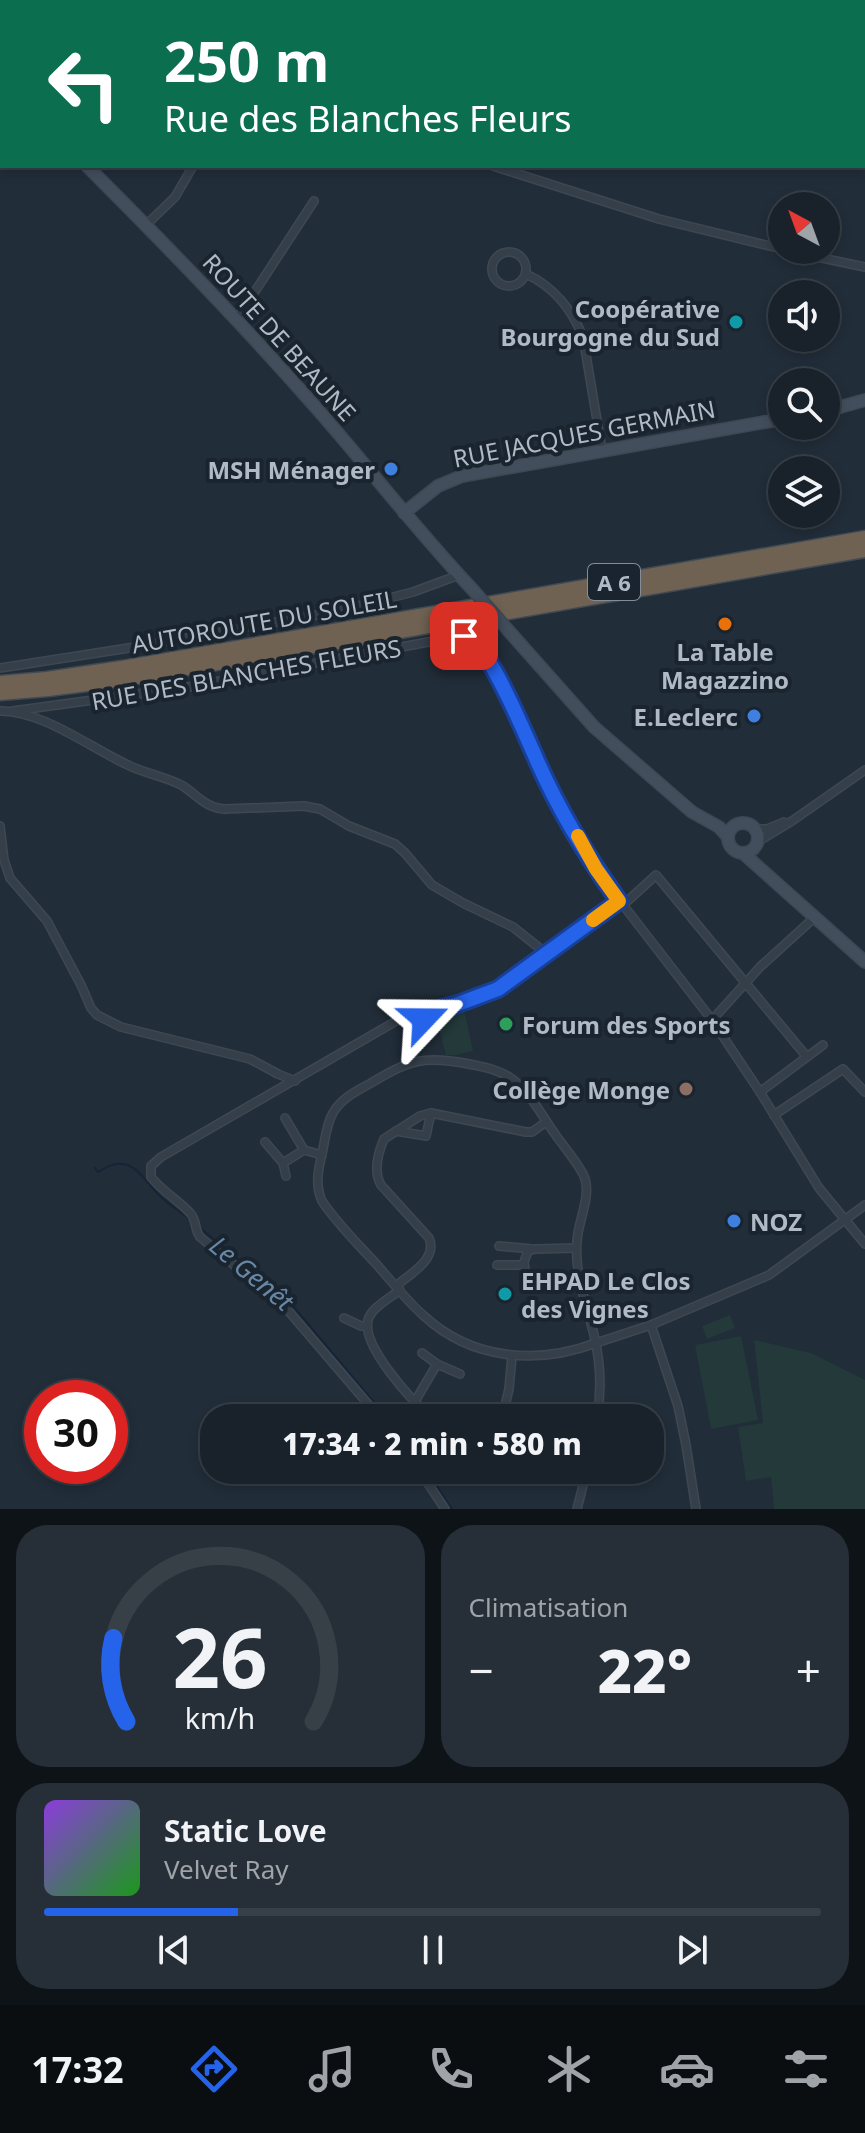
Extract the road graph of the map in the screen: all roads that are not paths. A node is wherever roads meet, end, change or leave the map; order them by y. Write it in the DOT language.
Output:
graph roads {
  1 [pos="89,168"];
  2 [pos="192,168"];
  3 [pos="499,168"];
  4 [pos="314,201"];
  5 [pos="146,225"];
  6 [pos="768,246"];
  7 [pos="840,262"];
  8 [pos="865,267"];
  9 [pos="526,274"];
  10 [pos="237,319"];
  11 [pos="865,400"];
  12 [pos="840,407"];
  13 [pos="768,421"];
  14 [pos="602,450"];
  15 [pos="404,513"];
  16 [pos="865,538"];
  17 [pos="865,550"];
  18 [pos="459,575"];
  19 [pos="0,668"];
  20 [pos="0,683"];
  21 [pos="0,693"];
  22 [pos="0,711"];
  23 [pos="13,711"];
  24 [pos="865,770"];
  25 [pos="702,817"];
  26 [pos="735,825"];
  27 [pos="0,826"];
  28 [pos="728,837"];
  29 [pos="757,839"];
  30 [pos="744,854"];
  31 [pos="761,869"];
  32 [pos="620,904"];
  33 [pos="815,917"];
  34 [pos="547,954"];
  35 [pos="865,961"];
  36 [pos="746,983"];
  37 [pos="712,1020"];
  38 [pos="823,1045"];
  39 [pos="807,1057"];
  40 [pos="295,1081"];
  41 [pos="760,1092"];
  42 [pos="865,1092"];
  43 [pos="431,1113"];
  44 [pos="774,1115"];
  45 [pos="285,1118"];
  46 [pos="546,1122"];
  47 [pos="396,1131"];
  48 [pos="265,1142"];
  49 [pos="304,1150"];
  50 [pos="322,1155"];
  51 [pos="283,1163"];
  52 [pos="286,1176"];
  53 [pos="865,1205"];
  54 [pos="845,1221"];
  55 [pos="865,1244"];
  56 [pos="499,1246"];
  57 [pos="576,1248"];
  58 [pos="532,1249"];
  59 [pos="497,1265"];
  60 [pos="524,1265"];
  61 [pos="526,1279"];
  62 [pos="398,1288"];
  63 [pos="344,1318"];
  64 [pos="651,1325"];
  65 [pos="367,1326"];
  66 [pos="596,1343"];
  67 [pos="422,1353"];
  68 [pos="512,1356"];
  69 [pos="437,1364"];
  70 [pos="460,1374"];
  71 [pos="414,1403"];
  72 [pos="368,1404"];
  73 [pos="505,1404"];
  74 [pos="599,1404"];
  75 [pos="428,1484"];
  76 [pos="583,1484"];
  77 [pos="445,1509"];
  78 [pos="577,1509"];
  79 [pos="696,1509"];
  1 -- 5 [label="main road, ROUTE DE BEAUNE"];
  2 -- 5 [label="street"];
  3 -- 6 [label="street"];
  4 -- 10 [label="street"];
  5 -- 10 [label="main road, ROUTE DE BEAUNE"];
  7 -- 8 [label="street"];
  9 -- 9 [label="street"];
  9 -- 14 [label="street"];
  10 -- 15 [label="main road, ROUTE DE BEAUNE"];
  11 -- 12 [label="main road"];
  13 -- 14 [label="main road, RUE JACQUES GERMAIN"];
  14 -- 15 [label="main road, RUE JACQUES GERMAIN"];
  15 -- 18 [label="main road, ROUTE DE BEAUNE"];
  16 -- 20 [label="highway, AUTOROUTE DU SOLEIL / A 6"];
  17 -- 21 [label="highway, AUTOROUTE DU SOLEIL / A 6"];
  18 -- 19 [label="street"];
  18 -- 25 [label="main road, ROUTE DE BEAUNE, bridge"];
  22 -- 23 [label="street"];
  23 -- 32 [label="street, RUE DES BLANCHES FLEURS"];
  23 -- 34 [label="street"];
  24 -- 29 [label="street"];
  25 -- 26 [label="main road"];
  25 -- 28 [label="main road"];
  26 -- 28 [label="main road"];
  26 -- 29 [label="main road"];
  27 -- 40 [label="street"];
  28 -- 30 [label="main road"];
  29 -- 30 [label="main road"];
  29 -- 31 [label="main road"];
  30 -- 31 [label="main road"];
  31 -- 33 [label="main road"];
  32 -- 34 [label="street"];
  32 -- 36 [label="street"];
  32 -- 37 [label="street, RUE DES BLANCHES FLEURS"];
  33 -- 35 [label="main road"];
  33 -- 36 [label="street"];
  34 -- 40 [label="street"];
  36 -- 37 [label="street"];
  36 -- 39 [label="street"];
  37 -- 41 [label="street, RUE DES BLANCHES FLEURS"];
  38 -- 39 [label="street"];
  39 -- 41 [label="street"];
  40 -- 72 [label="street"];
  41 -- 44 [label="street, RUE DES BLANCHES FLEURS"];
  42 -- 44 [label="street"];
  43 -- 46 [label="street"];
  43 -- 47 [label="street"];
  43 -- 47 [label="street"];
  44 -- 54 [label="street, RUE DES BLANCHES FLEURS"];
  45 -- 49 [label="street"];
  46 -- 50 [label="street"];
  46 -- 57 [label="street"];
  47 -- 62 [label="street"];
  48 -- 51 [label="street"];
  49 -- 50 [label="street"];
  49 -- 51 [label="street"];
  50 -- 62 [label="street"];
  51 -- 52 [label="street"];
  53 -- 54 [label="street"];
  54 -- 55 [label="street, RUE DES BLANCHES FLEURS"];
  54 -- 64 [label="street"];
  56 -- 58 [label="street"];
  57 -- 58 [label="street"];
  57 -- 66 [label="street"];
  58 -- 60 [label="street"];
  59 -- 60 [label="street"];
  60 -- 61 [label="street"];
  62 -- 65 [label="street"];
  62 -- 68 [label="street"];
  63 -- 65 [label="street"];
  64 -- 66 [label="street"];
  64 -- 79 [label="street"];
  65 -- 71 [label="street"];
  66 -- 68 [label="street"];
  66 -- 74 [label="street"];
  67 -- 69 [label="street"];
  68 -- 73 [label="street"];
  69 -- 70 [label="street"];
  69 -- 71 [label="street"];
  75 -- 77 [label="street"];
  76 -- 78 [label="street"];
}
